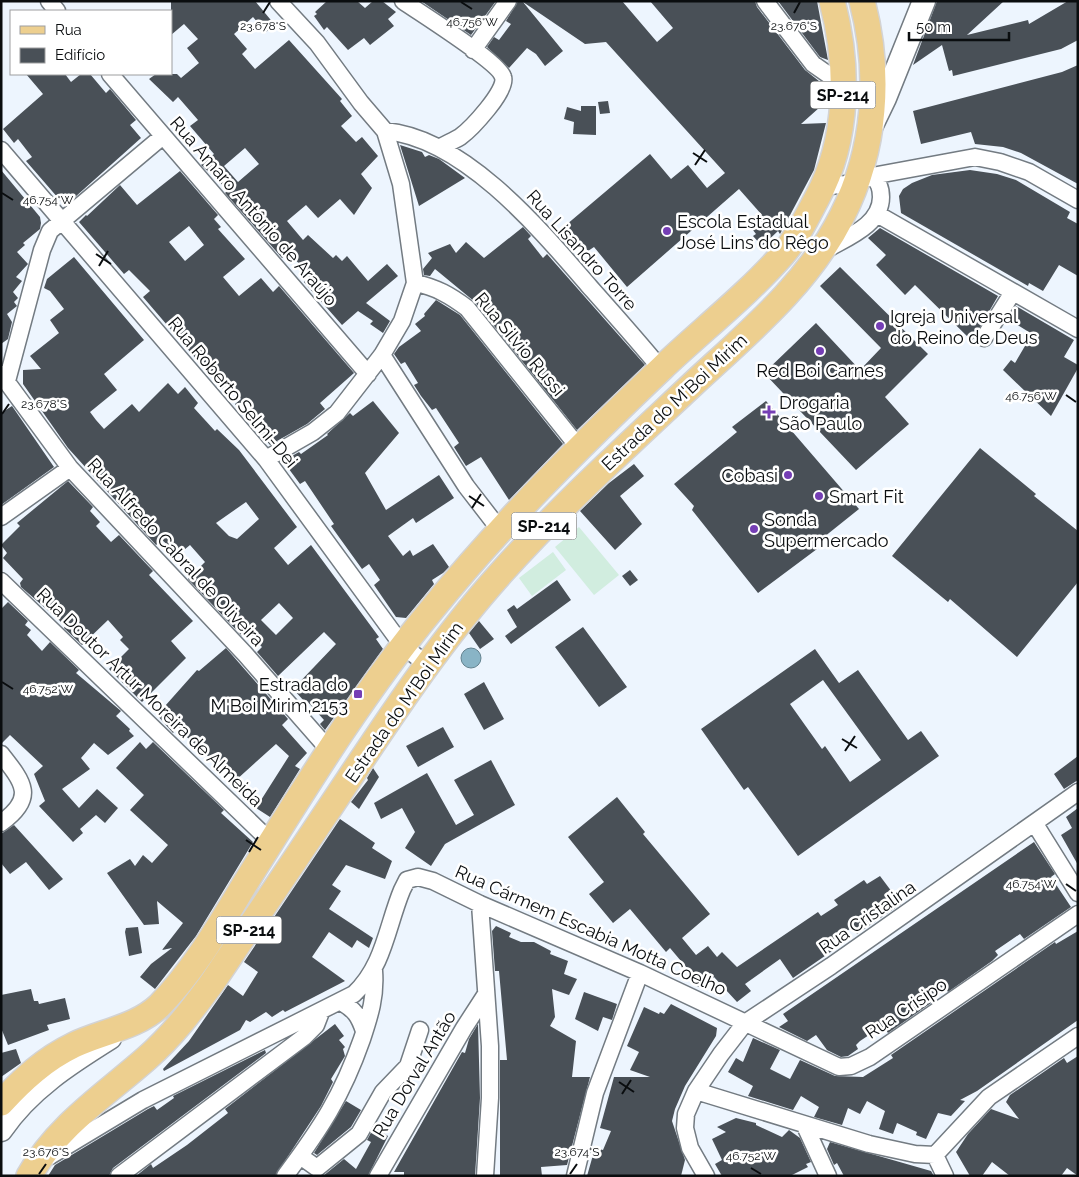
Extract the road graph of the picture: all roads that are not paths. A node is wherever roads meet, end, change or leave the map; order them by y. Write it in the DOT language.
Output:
graph roads {
  1 [pos="278,1"];
  2 [pos="402,1"];
  3 [pos="508,1"];
  4 [pos="765,1"];
  5 [pos="832,1"];
  6 [pos="862,1"];
  7 [pos="924,1"];
  8 [pos="473,50"];
  9 [pos="111,75"];
  10 [pos="843,84"];
  11 [pos="870,128"];
  12 [pos="385,131"];
  13 [pos="163,136"];
  14 [pos="440,148"];
  15 [pos="1,150"];
  16 [pos="865,178"];
  17 [pos="823,187"];
  18 [pos="1078,200"];
  19 [pos="877,214"];
  20 [pos="61,221"];
  21 [pos="822,252"];
  22 [pos="415,283"];
  23 [pos="1013,292"];
  24 [pos="1078,329"];
  25 [pos="984,338"];
  26 [pos="382,355"];
  27 [pos="661,369"];
  28 [pos="368,374"];
  29 [pos="4,378"];
  30 [pos="580,449"];
  31 [pos="266,459"];
  32 [pos="70,468"];
  33 [pos="1,517"];
  34 [pos="500,530"];
  35 [pos="1,581"];
  36 [pos="402,645"];
  37 [pos="426,664"];
  38 [pos="330,752"];
  39 [pos="1,754"];
  40 [pos="1078,792"];
  41 [pos="1,823"];
  42 [pos="1035,824"];
  43 [pos="271,842"];
  44 [pos="1078,892"];
  45 [pos="480,904"];
  46 [pos="1078,914"];
  47 [pos="374,971"];
  48 [pos="640,973"];
  49 [pos="486,994"];
  50 [pos="341,1002"];
  51 [pos="321,1012"];
  52 [pos="140,1019"];
  53 [pos="746,1023"];
  54 [pos="420,1030"];
  55 [pos="364,1031"];
  56 [pos="1078,1036"];
  57 [pos="269,1038"];
  58 [pos="267,1065"];
  59 [pos="696,1091"];
  60 [pos="1,1103"];
  61 [pos="805,1126"];
  62 [pos="1,1130"];
  63 [pos="935,1155"];
  64 [pos="300,1156"];
  65 [pos="32,1170"];
  66 [pos="119,1176"];
  67 [pos="285,1176"];
  68 [pos="378,1176"];
  69 [pos="486,1176"];
  70 [pos="575,1176"];
  71 [pos="706,1176"];
  72 [pos="828,1176"];
  73 [pos="945,1176"];
  1 -- 12 [label="street"];
  2 -- 8 [label="street"];
  3 -- 8 [label="street"];
  4 -- 10 [label="street"];
  5 -- 10 [label="main road, Estrada do M'Boi Mirim / SP-214"];
  6 -- 11 [label="main road, Estrada do M'Boi Mirim / SP-214"];
  7 -- 11 [label="main road"];
  8 -- 14 [label="street"];
  9 -- 13 [label="street, Rua Amaro Antônio de Araújo"];
  10 -- 17 [label="main road, Estrada do M'Boi Mirim / SP-214"];
  11 -- 16 [label="main road, Estrada do M'Boi Mirim / SP-214"];
  12 -- 14 [label="street, Rua Lisandro Torre"];
  12 -- 22 [label="street"];
  13 -- 20 [label="street"];
  13 -- 28 [label="street, Rua Amaro Antônio de Araújo"];
  14 -- 27 [label="street, Rua Lisandro Torre"];
  15 -- 20 [label="street, Rua Roberto Selmi-Dei"];
  16 -- 17 [label="street"];
  16 -- 18 [label="street"];
  16 -- 19 [label="street"];
  16 -- 21 [label="main road, Estrada do M'Boi Mirim / SP-214"];
  17 -- 27 [label="main road, Estrada do M'Boi Mirim / SP-214"];
  19 -- 21 [label="street"];
  19 -- 23 [label="street"];
  20 -- 29 [label="street"];
  20 -- 31 [label="street, Rua Roberto Selmi-Dei"];
  21 -- 37 [label="main road, Estrada do M'Boi Mirim / SP-214"];
  22 -- 26 [label="street"];
  22 -- 30 [label="street, Rua Silvio Russi"];
  23 -- 24 [label="street"];
  23 -- 25 [label="street"];
  26 -- 28 [label="street"];
  26 -- 34 [label="street"];
  27 -- 30 [label="main road, Estrada do M'Boi Mirim / SP-214"];
  28 -- 31 [label="street"];
  29 -- 32 [label="street, Rua Alfredo Cabral de Oliveira"];
  30 -- 34 [label="main road, Estrada do M'Boi Mirim / SP-214"];
  31 -- 36 [label="street, Rua Roberto Selmi-Dei"];
  32 -- 33 [label="street"];
  32 -- 38 [label="street, Rua Alfredo Cabral de Oliveira"];
  34 -- 36 [label="main road, Estrada do M'Boi Mirim / SP-214"];
  35 -- 43 [label="street, Rua Doutor Artur Moreira de Almeida"];
  36 -- 37 [label="street, Rua Roberto Selmi-Dei"];
  36 -- 38 [label="main road, Estrada do M'Boi Mirim / SP-214"];
  37 -- 65 [label="main road, Estrada do M'Boi Mirim / SP-214"];
  38 -- 43 [label="main road, Estrada do M'Boi Mirim / SP-214"];
  39 -- 41 [label="street"];
  40 -- 42 [label="street, Rua Cristalina"];
  42 -- 44 [label="street"];
  42 -- 53 [label="street, Rua Cristalina"];
  43 -- 52 [label="main road, Estrada do M'Boi Mirim / SP-214"];
  45 -- 47 [label="street, Rua Cármem Escabia Motta Coelho"];
  45 -- 48 [label="street, Rua Cármem Escabia Motta Coelho"];
  45 -- 49 [label="street"];
  46 -- 53 [label="street, Rua Crisipo"];
  47 -- 50 [label="street"];
  47 -- 55 [label="street"];
  48 -- 53 [label="street, Rua Cármem Escabia Motta Coelho"];
  48 -- 70 [label="street"];
  49 -- 68 [label="street, Rua Dorval Antão"];
  49 -- 69 [label="street"];
  50 -- 51 [label="street"];
  50 -- 55 [label="street"];
  51 -- 57 [label="street"];
  51 -- 58 [label="street"];
  52 -- 60 [label="main road, Estrada do M'Boi Mirim / SP-214"];
  52 -- 62 [label="main road"];
  53 -- 59 [label="street, Rua Cristalina"];
  54 -- 64 [label="street"];
  55 -- 64 [label="street"];
  56 -- 63 [label="street"];
  57 -- 58 [label="street"];
  57 -- 65 [label="street"];
  58 -- 66 [label="street"];
  59 -- 61 [label="street"];
  59 -- 71 [label="street, Rua Cristalina"];
  61 -- 63 [label="street"];
  61 -- 72 [label="street"];
  63 -- 73 [label="street"];
  64 -- 67 [label="street"];
}
